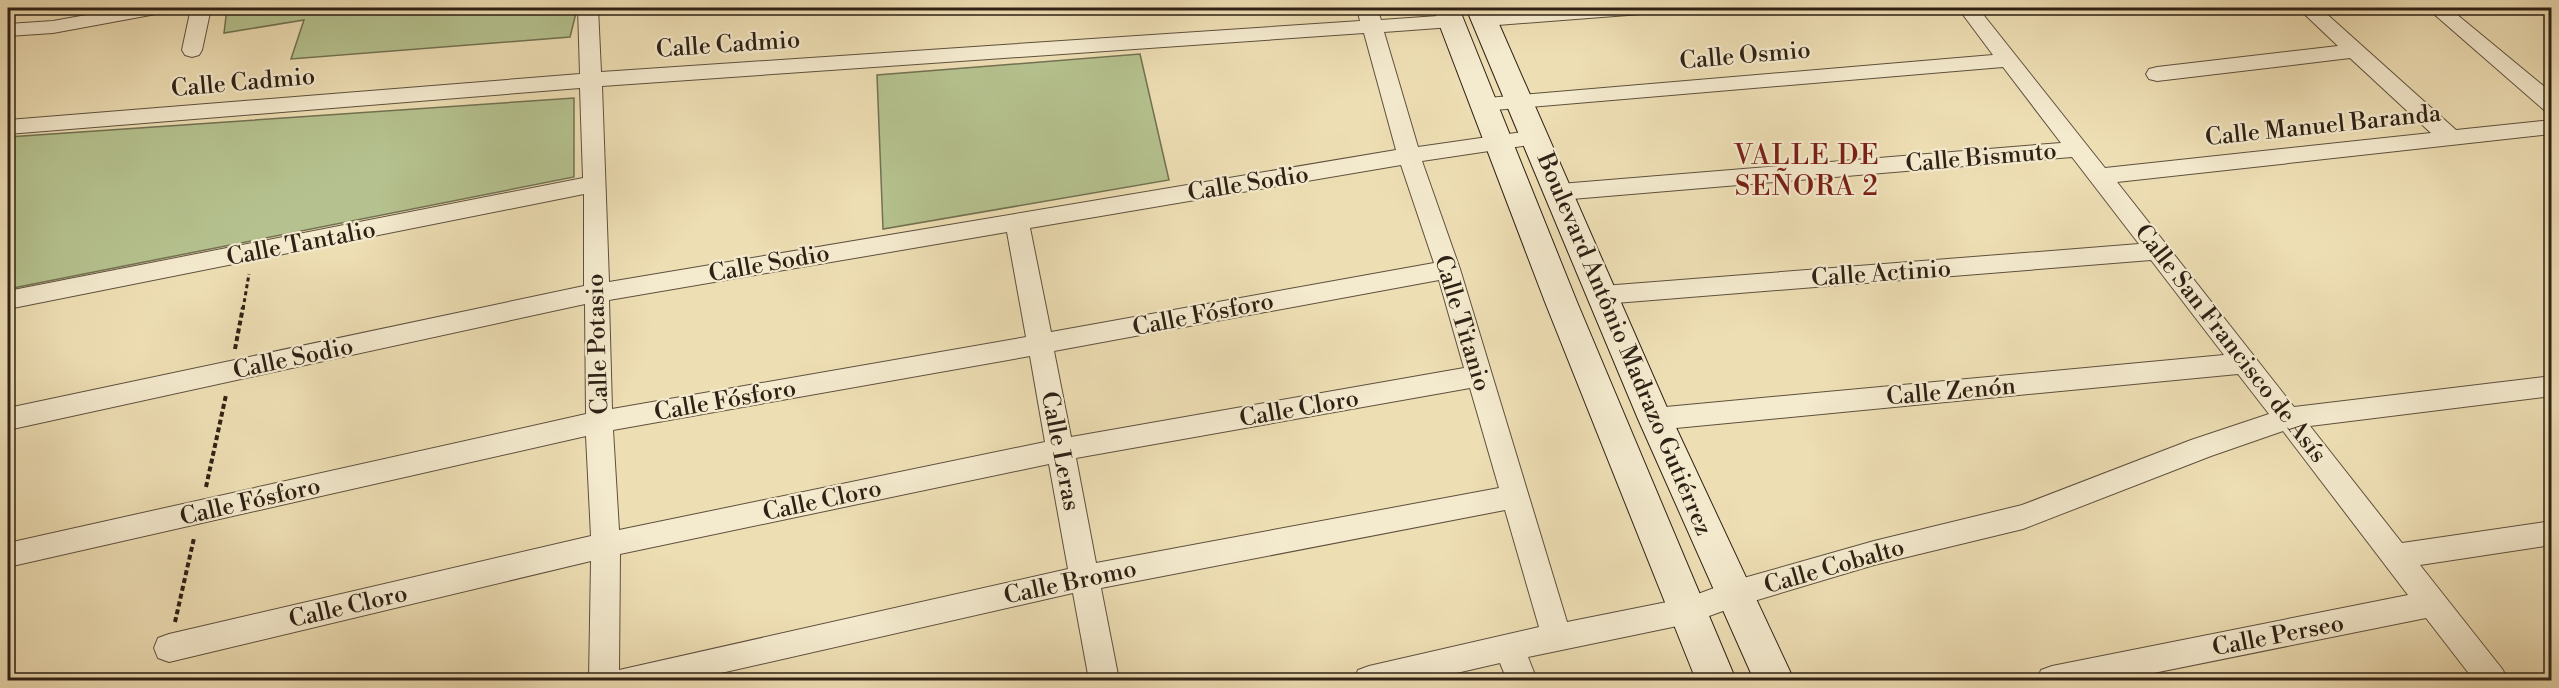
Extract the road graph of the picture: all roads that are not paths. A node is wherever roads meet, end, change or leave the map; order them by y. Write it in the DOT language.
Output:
graph roads {
  1 [pos="156,8"];
  2 [pos="201,8"];
  3 [pos="588,8"];
  4 [pos="1641,8"];
  5 [pos="1968,8"];
  6 [pos="2308,8"];
  7 [pos="2437,8"];
  8 [pos="1466,14"];
  9 [pos="1370,17"];
  10 [pos="8,30"];
  11 [pos="192,50"];
  12 [pos="2354,51"];
  13 [pos="2010,60"];
  14 [pos="2157,74"];
  15 [pos="591,80"];
  16 [pos="1519,101"];
  17 [pos="1483,104"];
  18 [pos="2552,105"];
  19 [pos="8,127"];
  20 [pos="2552,127"];
  21 [pos="1536,137"];
  22 [pos="2451,138"];
  23 [pos="1498,141"];
  24 [pos="2080,149"];
  25 [pos="1409,156"];
  26 [pos="2101,176"];
  27 [pos="595,184"];
  28 [pos="1560,192"];
  29 [pos="1017,221"];
  30 [pos="2159,251"];
  31 [pos="1448,269"];
  32 [pos="595,293"];
  33 [pos="1603,295"];
  34 [pos="8,300"];
  35 [pos="1041,344"];
  36 [pos="2246,363"];
  37 [pos="1479,376"];
  38 [pos="2552,386"];
  39 [pos="2290,418"];
  40 [pos="8,419"];
  41 [pos="1655,419"];
  42 [pos="599,422"];
  43 [pos="1061,450"];
  44 [pos="1514,497"];
  45 [pos="2552,533"];
  46 [pos="606,546"];
  47 [pos="8,555"];
  48 [pos="2397,556"];
  49 [pos="1085,578"];
  50 [pos="1733,594"];
  51 [pos="2433,603"];
  52 [pos="1688,611"];
  53 [pos="1557,638"];
  54 [pos="1509,647"];
  55 [pos="169,648"];
  56 [pos="604,681"];
  57 [pos="630,681"];
  58 [pos="1104,681"];
  59 [pos="1369,681"];
  60 [pos="1522,681"];
  61 [pos="1716,681"];
  62 [pos="1774,681"];
  63 [pos="2052,681"];
  64 [pos="2492,681"];
  1 -- 10 [label="street"];
  2 -- 11 [label="street"];
  3 -- 15 [label="street, Calle Potasio"];
  4 -- 8 [label="street, Calle Cadmio"];
  5 -- 13 [label="street, Calle San Francisco de Asís"];
  6 -- 12 [label="street"];
  7 -- 18 [label="street"];
  8 -- 9 [label="street, Calle Cadmio"];
  8 -- 16 [label="street, Boulevard Antônio Madrazo Gutiérrez"];
  8 -- 17 [label="street, Boulevard Antônio Madrazo Gutiérrez"];
  9 -- 15 [label="street, Calle Cadmio"];
  9 -- 25 [label="street, Calle Titanio"];
  12 -- 14 [label="street"];
  12 -- 22 [label="street"];
  13 -- 16 [label="street, Calle Osmio"];
  13 -- 24 [label="street, Calle San Francisco de Asís"];
  15 -- 19 [label="street, Calle Cadmio"];
  15 -- 27 [label="street, Calle Potasio"];
  16 -- 17 [label="street, Calle Osmio"];
  16 -- 21 [label="street, Boulevard Antônio Madrazo Gutiérrez"];
  17 -- 23 [label="street, Boulevard Antônio Madrazo Gutiérrez"];
  20 -- 22 [label="street, Calle Manuel Baranda"];
  21 -- 23 [label="street, Calle Sodio"];
  21 -- 28 [label="street, Boulevard Antônio Madrazo Gutiérrez"];
  22 -- 26 [label="street, Calle Manuel Baranda"];
  23 -- 25 [label="street, Calle Sodio"];
  23 -- 52 [label="street, Boulevard Antônio Madrazo Gutiérrez"];
  24 -- 26 [label="street, Calle San Francisco de Asís"];
  24 -- 28 [label="street, Calle Bismuto"];
  25 -- 29 [label="street, Calle Sodio"];
  25 -- 31 [label="street, Calle Titanio"];
  26 -- 30 [label="street, Calle San Francisco de Asís"];
  27 -- 32 [label="street, Calle Potasio"];
  27 -- 34 [label="street, Calle Tantalio"];
  28 -- 33 [label="street, Boulevard Antônio Madrazo Gutiérrez"];
  29 -- 32 [label="street, Calle Sodio"];
  29 -- 35 [label="street, Calle Leras"];
  30 -- 33 [label="street, Calle Actinio"];
  30 -- 36 [label="street, Calle San Francisco de Asís"];
  31 -- 35 [label="street, Calle Fósforo"];
  31 -- 37 [label="street, Calle Titanio"];
  32 -- 40 [label="street, Calle Sodio"];
  32 -- 42 [label="street, Calle Potasio"];
  33 -- 41 [label="street, Boulevard Antônio Madrazo Gutiérrez"];
  35 -- 42 [label="street, Calle Fósforo"];
  35 -- 43 [label="street, Calle Leras"];
  36 -- 39 [label="street, Calle San Francisco de Asís"];
  36 -- 41 [label="street, Calle Zenón"];
  37 -- 43 [label="street, Calle Cloro"];
  37 -- 44 [label="street, Calle Titanio"];
  38 -- 39 [label="street, Calle Cobalto"];
  39 -- 48 [label="street, Calle San Francisco de Asís"];
  39 -- 50 [label="street, Calle Cobalto"];
  41 -- 50 [label="street, Boulevard Antônio Madrazo Gutiérrez"];
  42 -- 46 [label="street, Calle Potasio"];
  42 -- 47 [label="street, Calle Fósforo"];
  43 -- 46 [label="street, Calle Cloro"];
  43 -- 49 [label="street, Calle Leras"];
  44 -- 49 [label="street, Calle Bromo"];
  44 -- 53 [label="street, Calle Titanio"];
  45 -- 48 [label="street"];
  46 -- 55 [label="street, Calle Cloro"];
  46 -- 56 [label="street, Calle Potasio"];
  48 -- 51 [label="street, Calle San Francisco de Asís"];
  49 -- 57 [label="street, Calle Bromo"];
  49 -- 58 [label="street, Calle Leras"];
  50 -- 52 [label="street, Calle Cobalto"];
  50 -- 62 [label="street, Boulevard Antônio Madrazo Gutiérrez"];
  51 -- 63 [label="street, Calle Perseo"];
  51 -- 64 [label="street, Calle San Francisco de Asís"];
  52 -- 53 [label="street, Calle Cobalto"];
  52 -- 61 [label="street, Boulevard Antônio Madrazo Gutiérrez"];
  53 -- 54 [label="street, Calle Cobalto"];
  54 -- 59 [label="street, Calle Cobalto"];
  54 -- 60 [label="street"];
}
